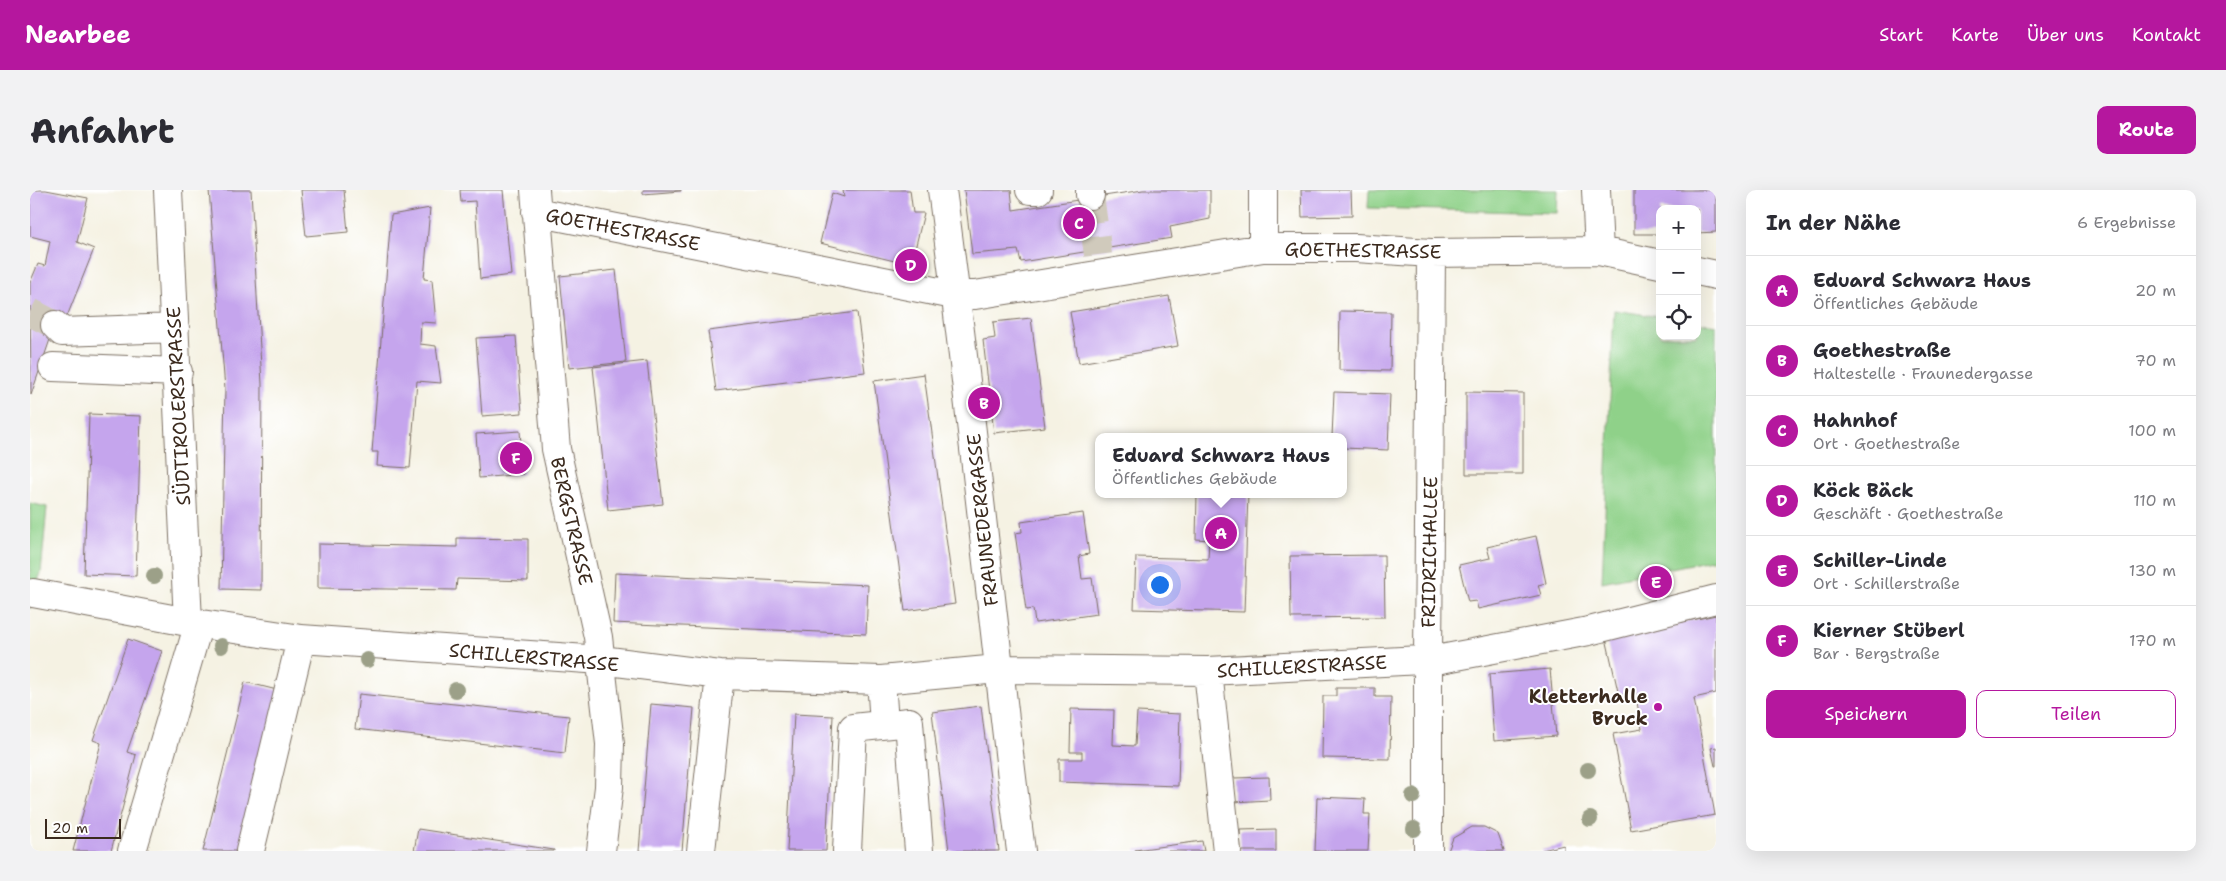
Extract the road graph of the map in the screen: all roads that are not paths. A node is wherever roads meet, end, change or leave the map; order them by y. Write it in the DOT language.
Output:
graph roads {
  1 [pos="168,190"];
  2 [pos="942,190"];
  3 [pos="1030,190"];
  4 [pos="1038,190"];
  5 [pos="1263,190"];
  6 [pos="1596,190"];
  7 [pos="536,201"];
  8 [pos="1263,248"];
  9 [pos="1599,251"];
  10 [pos="1431,253"];
  11 [pos="1656,263"];
  12 [pos="1701,272"];
  13 [pos="1716,275"];
  14 [pos="954,295"];
  15 [pos="55,325"];
  16 [pos="175,328"];
  17 [pos="53,366"];
  18 [pos="178,372"];
  19 [pos="33,593"];
  20 [pos="1716,599"];
  21 [pos="193,623"];
  22 [pos="301,639"];
  23 [pos="1428,659"];
  24 [pos="601,660"];
  25 [pos="998,669"];
  26 [pos="1208,670"];
  27 [pos="720,675"];
  28 [pos="881,680"];
  29 [pos="884,724"];
  30 [pos="132,851"];
  31 [pos="250,851"];
  32 [pos="601,851"];
  33 [pos="701,851"];
  34 [pos="847,851"];
  35 [pos="919,851"];
  36 [pos="1021,851"];
  37 [pos="1227,851"];
  38 [pos="1428,851"];
  1 -- 16 [label="street, SÜDTIROLERSTRASSE"];
  2 -- 14 [label="street, FRAUNEDERGASSE"];
  3 -- 4 [label="street"];
  5 -- 8 [label="street"];
  6 -- 9 [label="street"];
  7 -- 14 [label="street, GOETHESTRASSE"];
  7 -- 24 [label="street, BERGSTRASSE"];
  8 -- 10 [label="street, GOETHESTRASSE"];
  8 -- 14 [label="street, GOETHESTRASSE"];
  9 -- 10 [label="street, GOETHESTRASSE"];
  9 -- 11 [label="street, GOETHESTRASSE"];
  10 -- 23 [label="street, FRIDRICHALLEE"];
  12 -- 13 [label="street"];
  14 -- 25 [label="street, FRAUNEDERGASSE"];
  15 -- 16 [label="street"];
  16 -- 18 [label="street, SÜDTIROLERSTRASSE"];
  17 -- 18 [label="street"];
  18 -- 21 [label="street, SÜDTIROLERSTRASSE"];
  19 -- 21 [label="street, SCHILLERSTRASSE"];
  20 -- 23 [label="street, SCHILLERSTRASSE"];
  21 -- 22 [label="street, SCHILLERSTRASSE"];
  21 -- 30 [label="street, SÜDTIROLERSTRASSE"];
  22 -- 24 [label="street, SCHILLERSTRASSE"];
  22 -- 31 [label="street"];
  23 -- 26 [label="street, SCHILLERSTRASSE"];
  23 -- 38 [label="street, FRIDRICHALLEE"];
  24 -- 27 [label="street, SCHILLERSTRASSE"];
  24 -- 32 [label="street, BERGSTRASSE"];
  25 -- 26 [label="street, SCHILLERSTRASSE"];
  25 -- 28 [label="street, SCHILLERSTRASSE"];
  25 -- 36 [label="street, FRAUNEDERGASSE"];
  26 -- 37 [label="street"];
  27 -- 28 [label="street, SCHILLERSTRASSE"];
  27 -- 33 [label="street"];
  28 -- 29 [label="street"];
  29 -- 34 [label="street"];
  29 -- 35 [label="street"];
}
